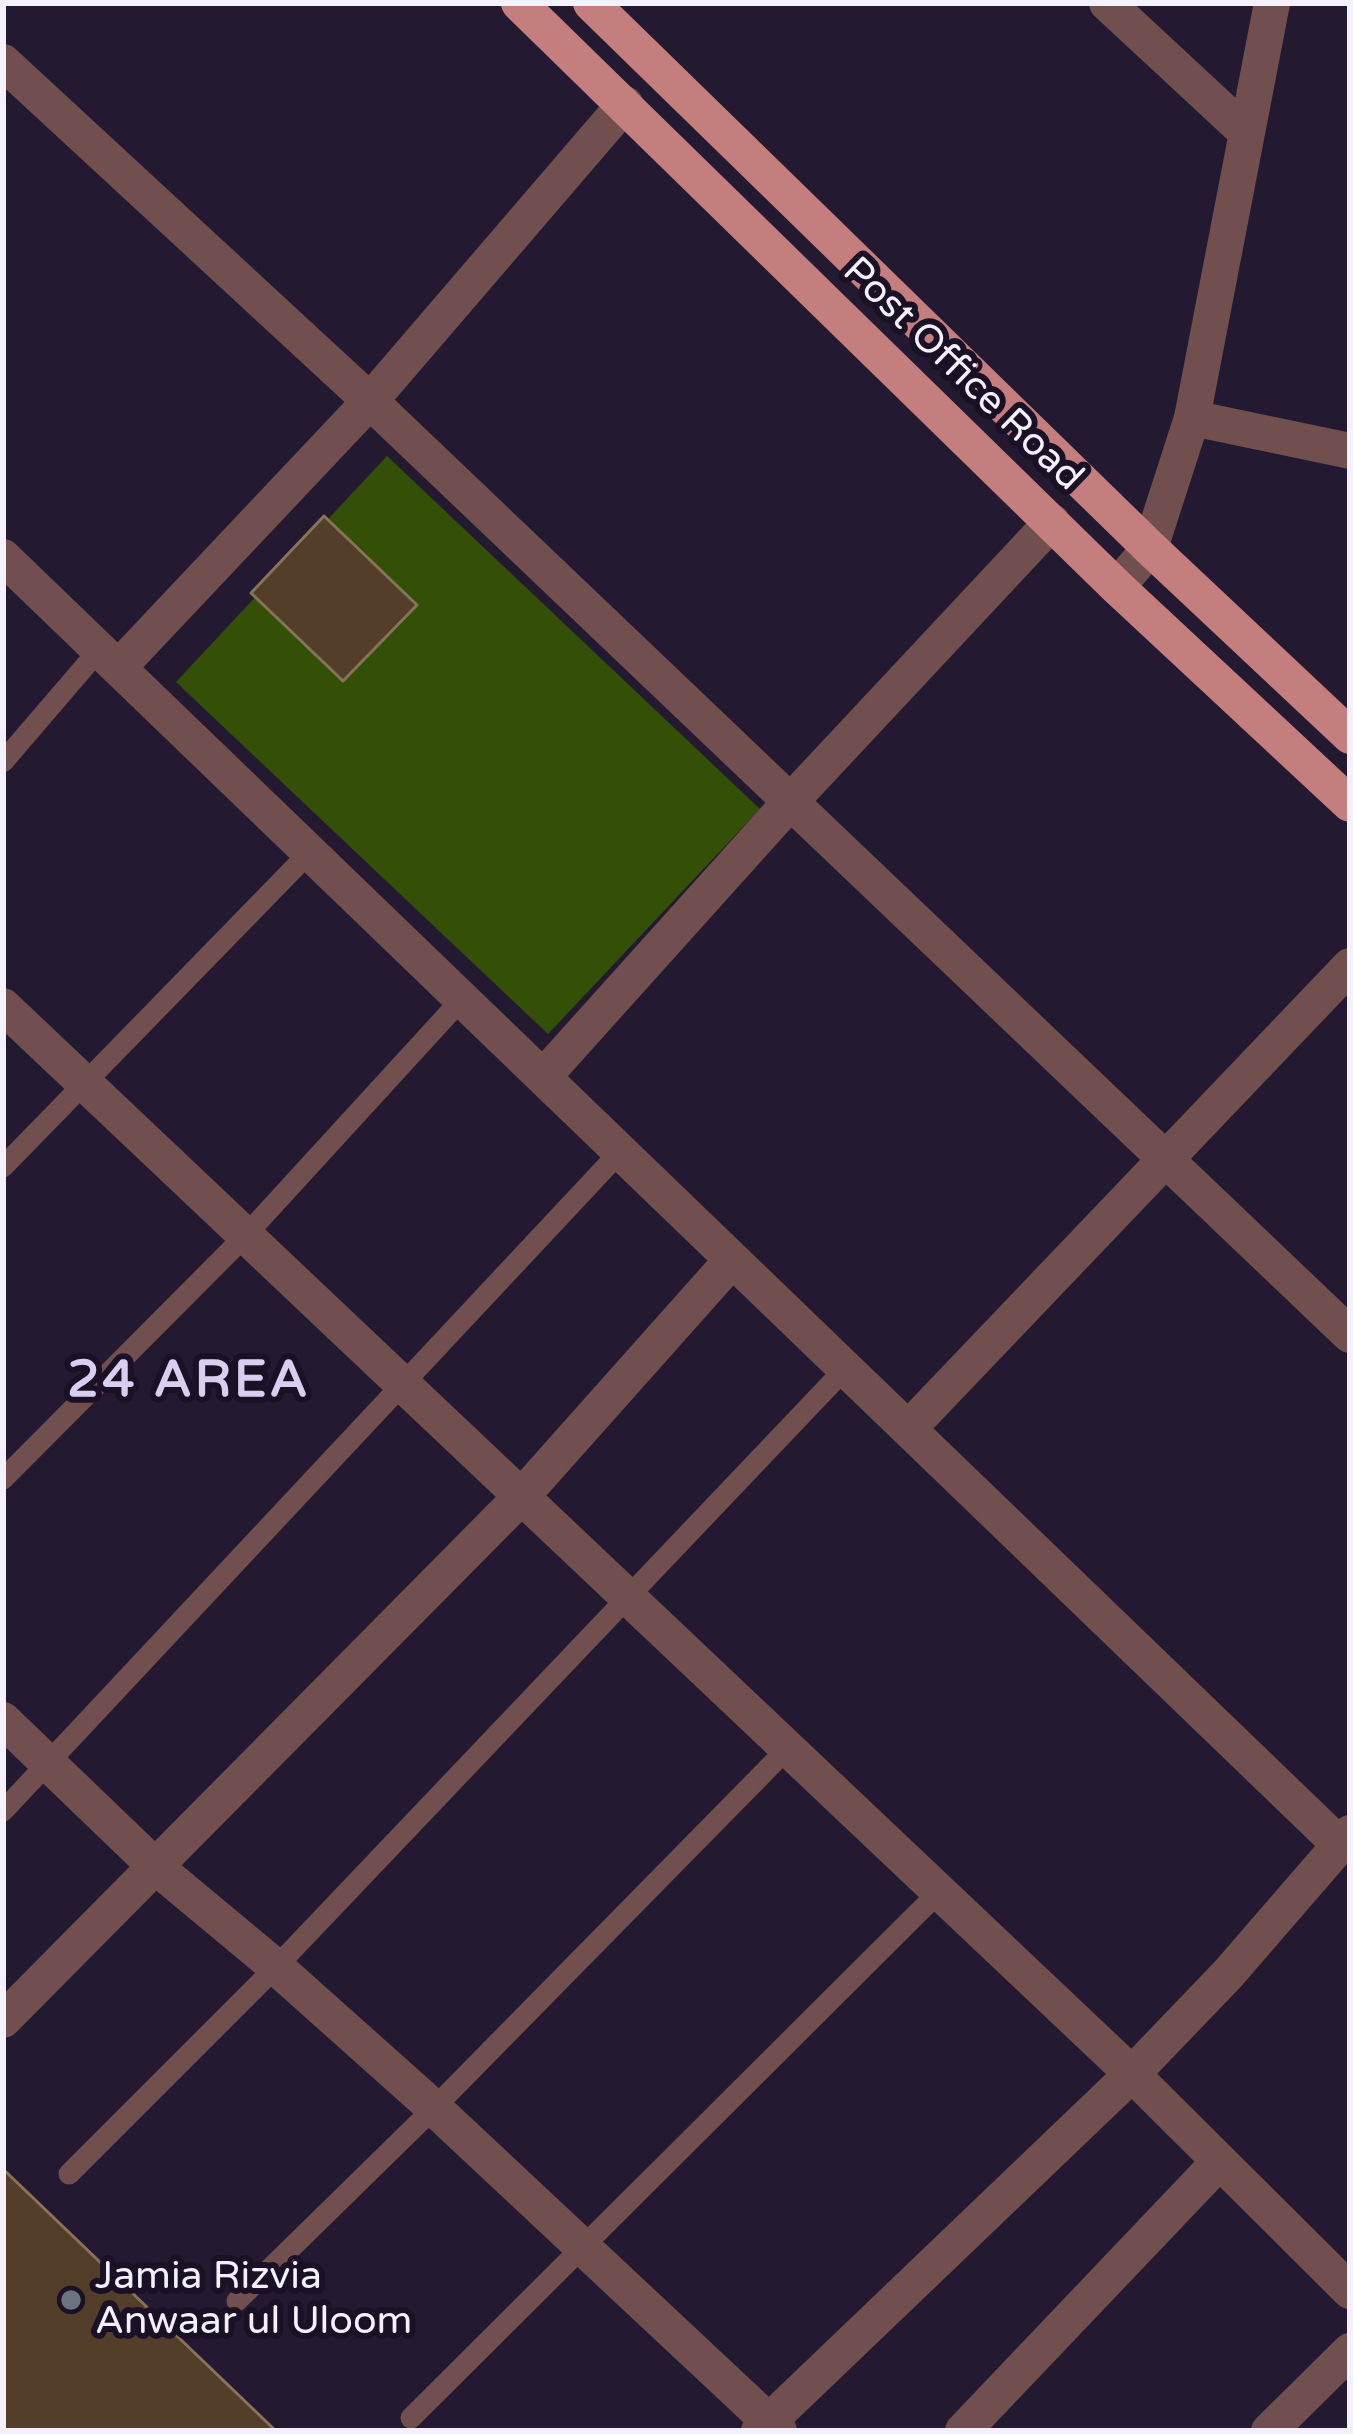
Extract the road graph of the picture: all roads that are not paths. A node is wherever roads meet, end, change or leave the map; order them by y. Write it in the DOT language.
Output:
graph roads {
  1 [pos="519,3"];
  2 [pos="591,3"];
  3 [pos="1107,3"];
  4 [pos="1272,3"];
  5 [pos="626,37"];
  6 [pos="3,62"];
  7 [pos="594,74"];
  8 [pos="626,104"];
  9 [pos="1247,133"];
  10 [pos="370,400"];
  11 [pos="1192,418"];
  12 [pos="1350,451"];
  13 [pos="1052,522"];
  14 [pos="1150,548"];
  15 [pos="3,557"];
  16 [pos="1118,587"];
  17 [pos="109,659"];
  18 [pos="1350,736"];
  19 [pos="3,762"];
  20 [pos="792,800"];
  21 [pos="1350,805"];
  22 [pos="310,852"];
  23 [pos="1350,966"];
  24 [pos="462,999"];
  25 [pos="3,1006"];
  26 [pos="543,1077"];
  27 [pos="84,1083"];
  28 [pos="620,1152"];
  29 [pos="1165,1159"];
  30 [pos="3,1167"];
  31 [pos="245,1236"];
  32 [pos="732,1260"];
  33 [pos="1350,1335"];
  34 [pos="845,1369"];
  35 [pos="402,1385"];
  36 [pos="908,1429"];
  37 [pos="3,1479"];
  38 [pos="521,1497"];
  39 [pos="626,1597"];
  40 [pos="3,1720"];
  41 [pos="788,1748"];
  42 [pos="48,1764"];
  43 [pos="3,1811"];
  44 [pos="1345,1839"];
  45 [pos="157,1868"];
  46 [pos="940,1892"];
  47 [pos="277,1966"];
  48 [pos="3,2020"];
  49 [pos="1132,2074"];
  50 [pos="434,2108"];
  51 [pos="1219,2162"];
  52 [pos="70,2174"];
  53 [pos="580,2246"];
  54 [pos="1350,2291"];
  55 [pos="237,2301"];
  56 [pos="1350,2351"];
  57 [pos="411,2418"];
  58 [pos="769,2428"];
  59 [pos="963,2431"];
  60 [pos="1269,2431"];
  1 -- 7 [label="main road, Post Office Road"];
  2 -- 5 [label="main road, Post Office Road"];
  3 -- 9 [label="street"];
  4 -- 9 [label="street"];
  5 -- 7 [label="main road"];
  5 -- 14 [label="main road, Post Office Road"];
  6 -- 10 [label="street"];
  7 -- 8 [label="main road, Post Office Road"];
  8 -- 10 [label="street"];
  8 -- 13 [label="main road, Post Office Road"];
  9 -- 11 [label="street"];
  10 -- 17 [label="street"];
  10 -- 20 [label="street"];
  11 -- 12 [label="street"];
  11 -- 14 [label="street"];
  13 -- 16 [label="main road, Post Office Road"];
  13 -- 20 [label="street"];
  14 -- 16 [label="street"];
  14 -- 18 [label="main road, Post Office Road"];
  15 -- 17 [label="street"];
  16 -- 21 [label="main road, Post Office Road"];
  17 -- 19 [label="lane"];
  17 -- 22 [label="street"];
  20 -- 26 [label="street"];
  20 -- 29 [label="street"];
  22 -- 24 [label="street"];
  22 -- 27 [label="lane"];
  23 -- 29 [label="street"];
  24 -- 26 [label="street"];
  24 -- 31 [label="lane"];
  25 -- 27 [label="street"];
  26 -- 28 [label="street"];
  27 -- 30 [label="lane"];
  27 -- 31 [label="street"];
  28 -- 32 [label="street"];
  28 -- 35 [label="lane"];
  29 -- 33 [label="street"];
  29 -- 36 [label="street"];
  31 -- 35 [label="street"];
  31 -- 37 [label="lane"];
  32 -- 34 [label="street"];
  32 -- 38 [label="street"];
  34 -- 36 [label="street"];
  34 -- 39 [label="lane"];
  35 -- 38 [label="street"];
  35 -- 42 [label="lane"];
  36 -- 44 [label="street"];
  38 -- 39 [label="street"];
  38 -- 45 [label="street"];
  39 -- 41 [label="street"];
  39 -- 47 [label="lane"];
  40 -- 42 [label="street"];
  41 -- 46 [label="street"];
  41 -- 50 [label="lane"];
  42 -- 43 [label="lane"];
  42 -- 45 [label="street"];
  44 -- 49 [label="street"];
  45 -- 47 [label="street"];
  45 -- 48 [label="street"];
  46 -- 49 [label="street"];
  46 -- 53 [label="lane"];
  47 -- 50 [label="street"];
  47 -- 52 [label="lane"];
  49 -- 51 [label="street"];
  49 -- 58 [label="street"];
  50 -- 53 [label="street"];
  50 -- 55 [label="lane"];
  51 -- 54 [label="street"];
  51 -- 59 [label="street"];
  53 -- 57 [label="lane"];
  53 -- 58 [label="street"];
  56 -- 60 [label="street"];
}
